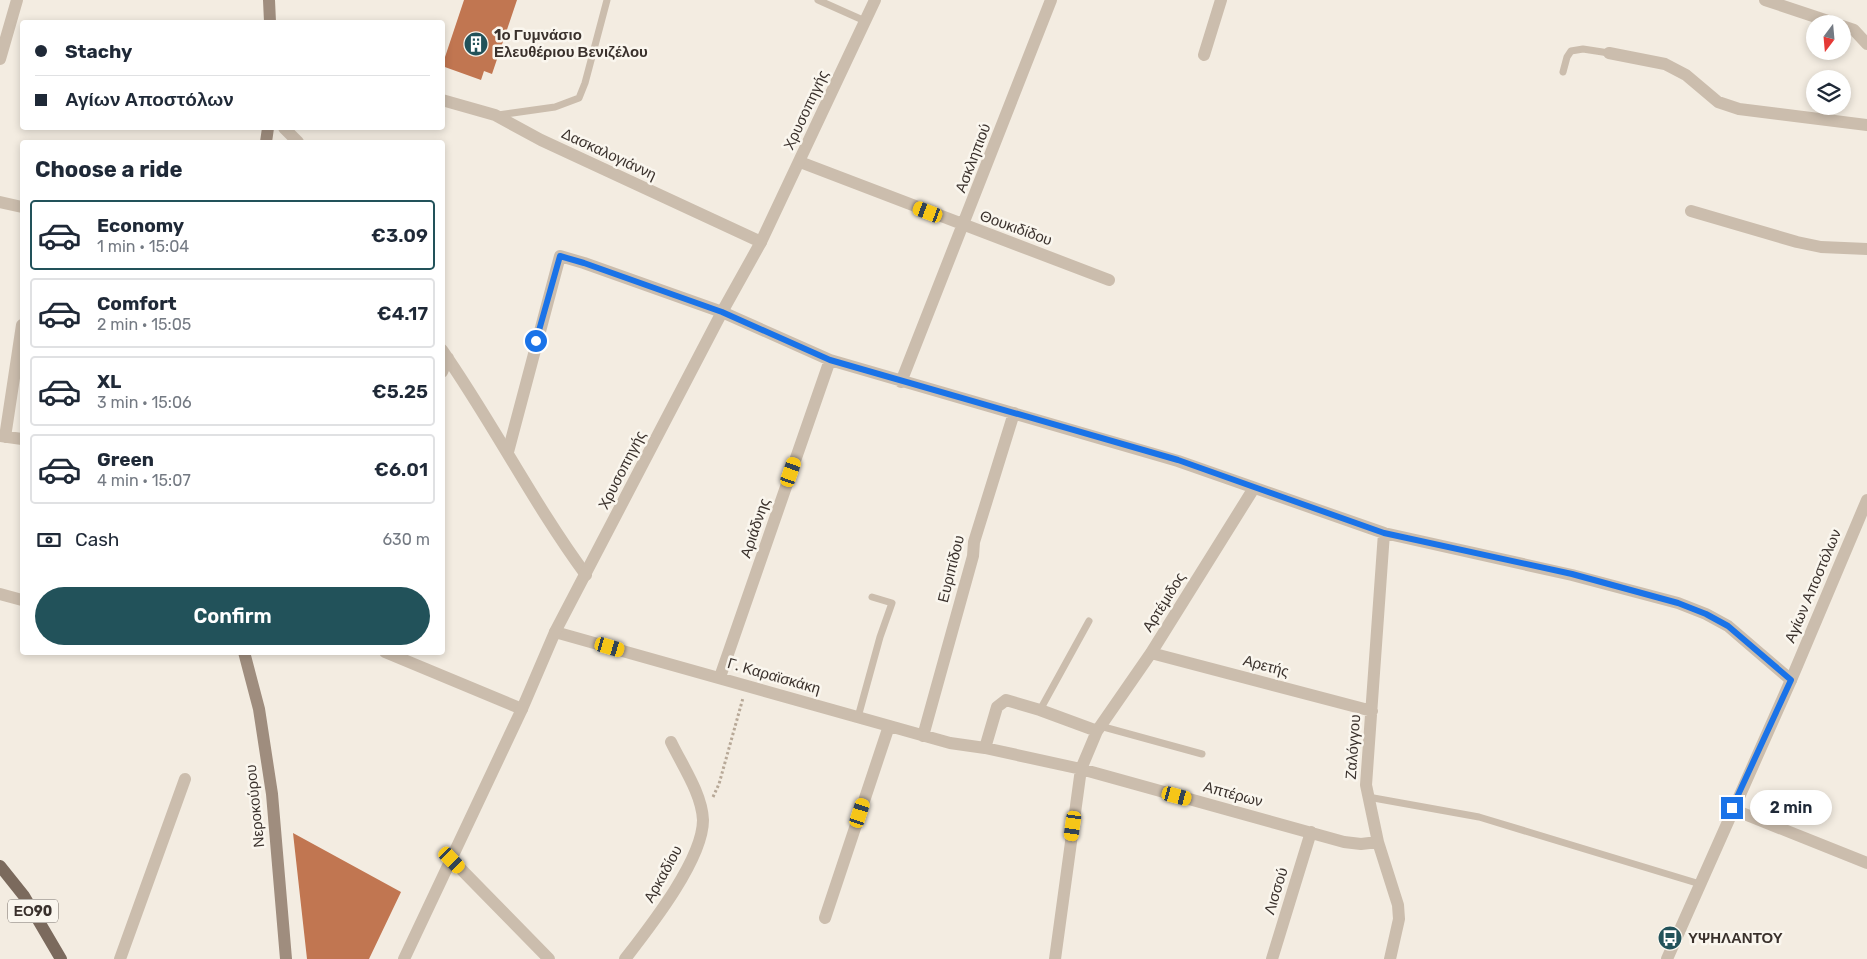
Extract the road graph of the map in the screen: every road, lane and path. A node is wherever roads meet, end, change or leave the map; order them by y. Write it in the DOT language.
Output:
graph roads {
  1 [pos="17,0"];
  2 [pos="269,0"];
  3 [pos="607,0"];
  4 [pos="818,0"];
  5 [pos="875,0"];
  6 [pos="1051,0"];
  7 [pos="1221,0"];
  8 [pos="1765,0"];
  9 [pos="1810,15"];
  10 [pos="270,20"];
  11 [pos="865,21"];
  12 [pos="1851,29"];
  13 [pos="1867,44"];
  14 [pos="1609,53"];
  15 [pos="1204,56"];
  16 [pos="0,59"];
  17 [pos="1563,72"];
  18 [pos="445,101"];
  19 [pos="495,115"];
  20 [pos="1867,125"];
  21 [pos="286,130"];
  22 [pos="296,140"];
  23 [pos="800,162"];
  24 [pos="0,202"];
  25 [pos="20,207"];
  26 [pos="1691,211"];
  27 [pos="964,226"];
  28 [pos="761,242"];
  29 [pos="1867,249"];
  30 [pos="1109,280"];
  31 [pos="722,312"];
  32 [pos="20,336"];
  33 [pos="445,354"];
  34 [pos="830,360"];
  35 [pos="901,382"];
  36 [pos="1014,412"];
  37 [pos="2,436"];
  38 [pos="20,439"];
  39 [pos="508,452"];
  40 [pos="1254,488"];
  41 [pos="1867,500"];
  42 [pos="1384,533"];
  43 [pos="586,575"];
  44 [pos="0,594"];
  45 [pos="872,597"];
  46 [pos="20,599"];
  47 [pos="1089,621"];
  48 [pos="555,632"];
  49 [pos="1151,653"];
  50 [pos="245,655"];
  51 [pos="392,655"];
  52 [pos="720,678"];
  53 [pos="1791,680"];
  54 [pos="746,685"];
  55 [pos="522,709"];
  56 [pos="1040,710"];
  57 [pos="1372,710"];
  58 [pos="858,717"];
  59 [pos="889,726"];
  60 [pos="1098,728"];
  61 [pos="923,736"];
  62 [pos="671,742"];
  63 [pos="985,748"];
  64 [pos="1202,754"];
  65 [pos="1081,770"];
  66 [pos="185,779"];
  67 [pos="1368,796"];
  68 [pos="1732,808"];
  69 [pos="703,820"];
  70 [pos="1312,832"];
  71 [pos="1378,842"];
  72 [pos="452,860"];
  73 [pos="1867,863"];
  74 [pos="0,866"];
  75 [pos="1700,884"];
  76 [pos="824,918"];
  77 [pos="61,959"];
  78 [pos="120,959"];
  79 [pos="286,959"];
  80 [pos="404,959"];
  81 [pos="549,959"];
  82 [pos="625,959"];
  83 [pos="1055,959"];
  84 [pos="1272,959"];
  85 [pos="1390,959"];
  86 [pos="1667,959"];
  1 -- 16 [label="street"];
  2 -- 10 [label="main road"];
  3 -- 19 [label="lane"];
  4 -- 11 [label="lane"];
  5 -- 11 [label="street, Χρυσοπηγής"];
  6 -- 27 [label="street, Ασκληπιού"];
  7 -- 15 [label="street"];
  8 -- 9 [label="street"];
  11 -- 23 [label="street, Χρυσοπηγής"];
  12 -- 13 [label="street"];
  14 -- 17 [label="lane"];
  14 -- 20 [label="street"];
  18 -- 19 [label="street, Δασκαλογιάννη"];
  19 -- 28 [label="street, Δασκαλογιάννη"];
  21 -- 22 [label="street"];
  23 -- 27 [label="street, Θουκιδίδου"];
  23 -- 28 [label="street, Χρυσοπηγής"];
  24 -- 25 [label="street"];
  26 -- 29 [label="street"];
  27 -- 30 [label="street, Θουκιδίδου"];
  27 -- 35 [label="street, Ασκληπιού"];
  28 -- 31 [label="street, Χρυσοπηγής"];
  31 -- 34 [label="street"];
  31 -- 39 [label="street"];
  31 -- 43 [label="street, Χρυσοπηγής"];
  32 -- 37 [label="street"];
  33 -- 39 [label="street"];
  34 -- 35 [label="street"];
  34 -- 52 [label="street, Αριάδνης"];
  35 -- 36 [label="street"];
  36 -- 40 [label="street"];
  36 -- 61 [label="street, Ευριπίδου"];
  37 -- 38 [label="street"];
  39 -- 43 [label="street"];
  40 -- 42 [label="street"];
  40 -- 49 [label="street, Αρτέμιδος"];
  41 -- 53 [label="street, Αγίων Αποστόλων"];
  42 -- 53 [label="street"];
  42 -- 57 [label="street, Ζαλόγγου"];
  43 -- 48 [label="street, Χρυσοπηγής"];
  44 -- 46 [label="street"];
  45 -- 58 [label="lane"];
  47 -- 56 [label="lane"];
  48 -- 52 [label="street, Γ. Καραϊσκάκη"];
  48 -- 55 [label="street, Χρυσοπηγής"];
  49 -- 57 [label="street, Αρετής"];
  49 -- 60 [label="street, Αρτέμιδος"];
  50 -- 79 [label="main road, Νεροκούρου"];
  51 -- 55 [label="street"];
  52 -- 54 [label="street, Γ. Καραϊσκάκη"];
  53 -- 68 [label="street, Αγίων Αποστόλων"];
  54 -- 58 [label="street, Γ. Καραϊσκάκη"];
  54 -- 69 [label="path"];
  55 -- 72 [label="street, Χρυσοπηγής"];
  56 -- 60 [label="street"];
  56 -- 63 [label="street"];
  57 -- 67 [label="street, Ζαλόγγου"];
  58 -- 59 [label="street, Γ. Καραϊσκάκη"];
  59 -- 61 [label="street, Γ. Καραϊσκάκη"];
  59 -- 76 [label="street"];
  60 -- 64 [label="lane"];
  60 -- 65 [label="street"];
  61 -- 63 [label="street, Γ. Καραϊσκάκη"];
  62 -- 69 [label="street, Αρκαδίου"];
  63 -- 65 [label="street, Γ. Καραϊσκάκη"];
  65 -- 70 [label="street, Απτέρων"];
  65 -- 83 [label="street"];
  66 -- 78 [label="street"];
  67 -- 71 [label="street, Ζαλόγγου"];
  67 -- 75 [label="lane"];
  68 -- 73 [label="street"];
  68 -- 75 [label="street, Αγίων Αποστόλων"];
  69 -- 82 [label="street, Αρκαδίου"];
  70 -- 71 [label="street, Απτέρων"];
  70 -- 84 [label="street, Λισσού"];
  71 -- 85 [label="street, Ζαλόγγου"];
  72 -- 80 [label="street, Χρυσοπηγής"];
  72 -- 81 [label="street"];
  74 -- 77 [label="main road, ΕΟ90"];
  75 -- 86 [label="street, Αγίων Αποστόλων"];
}
